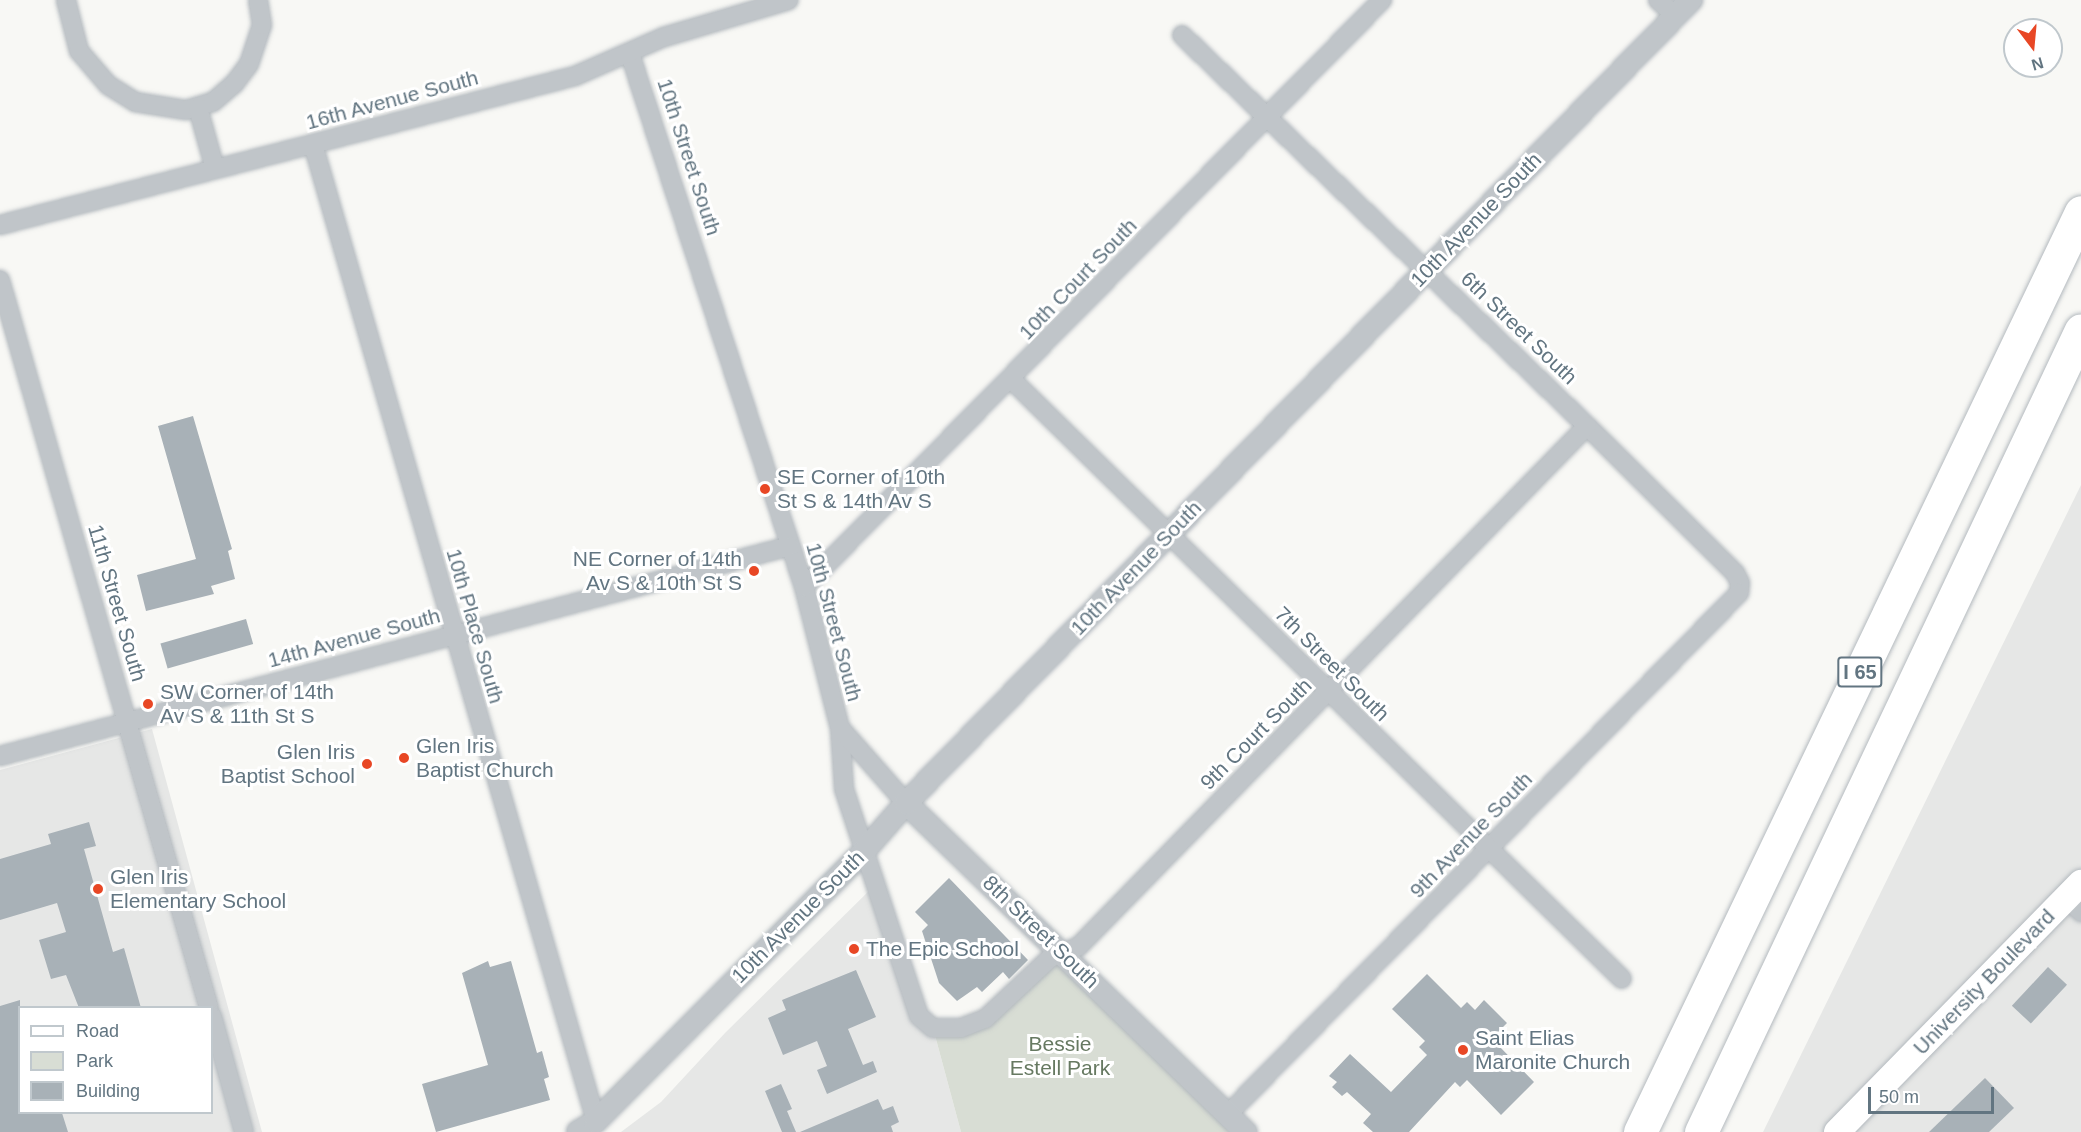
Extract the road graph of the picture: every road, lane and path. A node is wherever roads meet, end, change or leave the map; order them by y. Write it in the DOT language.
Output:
graph roads {
  1 [pos="66,0"];
  2 [pos="258,0"];
  3 [pos="789,0"];
  4 [pos="1382,0"];
  5 [pos="1658,0"];
  6 [pos="1691,0"];
  7 [pos="1676,16"];
  8 [pos="1182,35"];
  9 [pos="630,54"];
  10 [pos="198,108"];
  11 [pos="1267,116"];
  12 [pos="313,144"];
  13 [pos="215,169"];
  14 [pos="2081,212"];
  15 [pos="0,225"];
  16 [pos="1426,272"];
  17 [pos="0,280"];
  18 [pos="2081,330"];
  19 [pos="1011,379"];
  20 [pos="1587,426"];
  21 [pos="1169,535"];
  22 [pos="790,546"];
  23 [pos="1740,583"];
  24 [pos="804,587"];
  25 [pos="454,635"];
  26 [pos="1329,692"];
  27 [pos="127,721"];
  28 [pos="840,728"];
  29 [pos="0,756"];
  30 [pos="906,803"];
  31 [pos="1488,849"];
  32 [pos="865,850"];
  33 [pos="2076,898"];
  34 [pos="1061,951"];
  35 [pos="1622,979"];
  36 [pos="208,1006"];
  37 [pos="213,1020"];
  38 [pos="933,1028"];
  39 [pos="1719,1092"];
  40 [pos="1228,1114"];
  41 [pos="587,1126"];
  42 [pos="244,1132"];
  43 [pos="1246,1132"];
  44 [pos="1640,1132"];
  45 [pos="1701,1132"];
  46 [pos="1705,1132"];
  47 [pos="1837,1132"];
  1 -- 10 [label="street"];
  2 -- 10 [label="street"];
  3 -- 9 [label="street, 16th Avenue South"];
  4 -- 11 [label="street, 10th Court South"];
  5 -- 7 [label="street"];
  6 -- 7 [label="street, 10th Avenue South"];
  7 -- 16 [label="street, 10th Avenue South"];
  8 -- 11 [label="street, 6th Street South"];
  9 -- 12 [label="street, 16th Avenue South"];
  9 -- 22 [label="street, 10th Street South"];
  10 -- 13 [label="street"];
  11 -- 16 [label="street, 6th Street South"];
  11 -- 19 [label="street, 10th Court South"];
  12 -- 13 [label="street, 16th Avenue South"];
  12 -- 25 [label="street, 10th Place South"];
  13 -- 15 [label="street, 16th Avenue South"];
  14 -- 44 [label="highway, I 65"];
  16 -- 20 [label="street, 6th Street South"];
  16 -- 21 [label="street, 10th Avenue South"];
  17 -- 27 [label="street, 11th Street South"];
  18 -- 39 [label="highway, I 65"];
  19 -- 21 [label="street, 7th Street South"];
  19 -- 24 [label="street, 10th Court South"];
  20 -- 23 [label="street, 6th Street South"];
  20 -- 26 [label="street, 9th Court South"];
  21 -- 26 [label="street, 7th Street South"];
  21 -- 30 [label="street, 10th Avenue South"];
  22 -- 24 [label="street, 10th Street South"];
  22 -- 25 [label="street, 14th Avenue South"];
  23 -- 31 [label="street, 9th Avenue South"];
  24 -- 28 [label="street, 10th Street South"];
  25 -- 27 [label="street, 14th Avenue South"];
  25 -- 41 [label="street, 10th Place South"];
  26 -- 31 [label="street, 7th Street South"];
  26 -- 34 [label="street, 9th Court South"];
  27 -- 29 [label="street, 14th Avenue South"];
  27 -- 36 [label="street, 11th Street South"];
  28 -- 30 [label="street, 8th Street South"];
  28 -- 32 [label="street, 10th Street South"];
  30 -- 32 [label="street, 10th Avenue South"];
  30 -- 34 [label="street, 8th Street South"];
  31 -- 35 [label="street, 7th Street South"];
  31 -- 40 [label="street, 9th Avenue South"];
  32 -- 38 [label="street, 10th Street South"];
  32 -- 41 [label="street, 10th Avenue South"];
  33 -- 47 [label="main road, University Boulevard"];
  34 -- 38 [label="street, 9th Court South"];
  34 -- 40 [label="street, 8th Street South"];
  37 -- 42 [label="street"];
  39 -- 45 [label="highway, I 65"];
  39 -- 46 [label="highway"];
  40 -- 43 [label="street, 8th Street South"];
}
